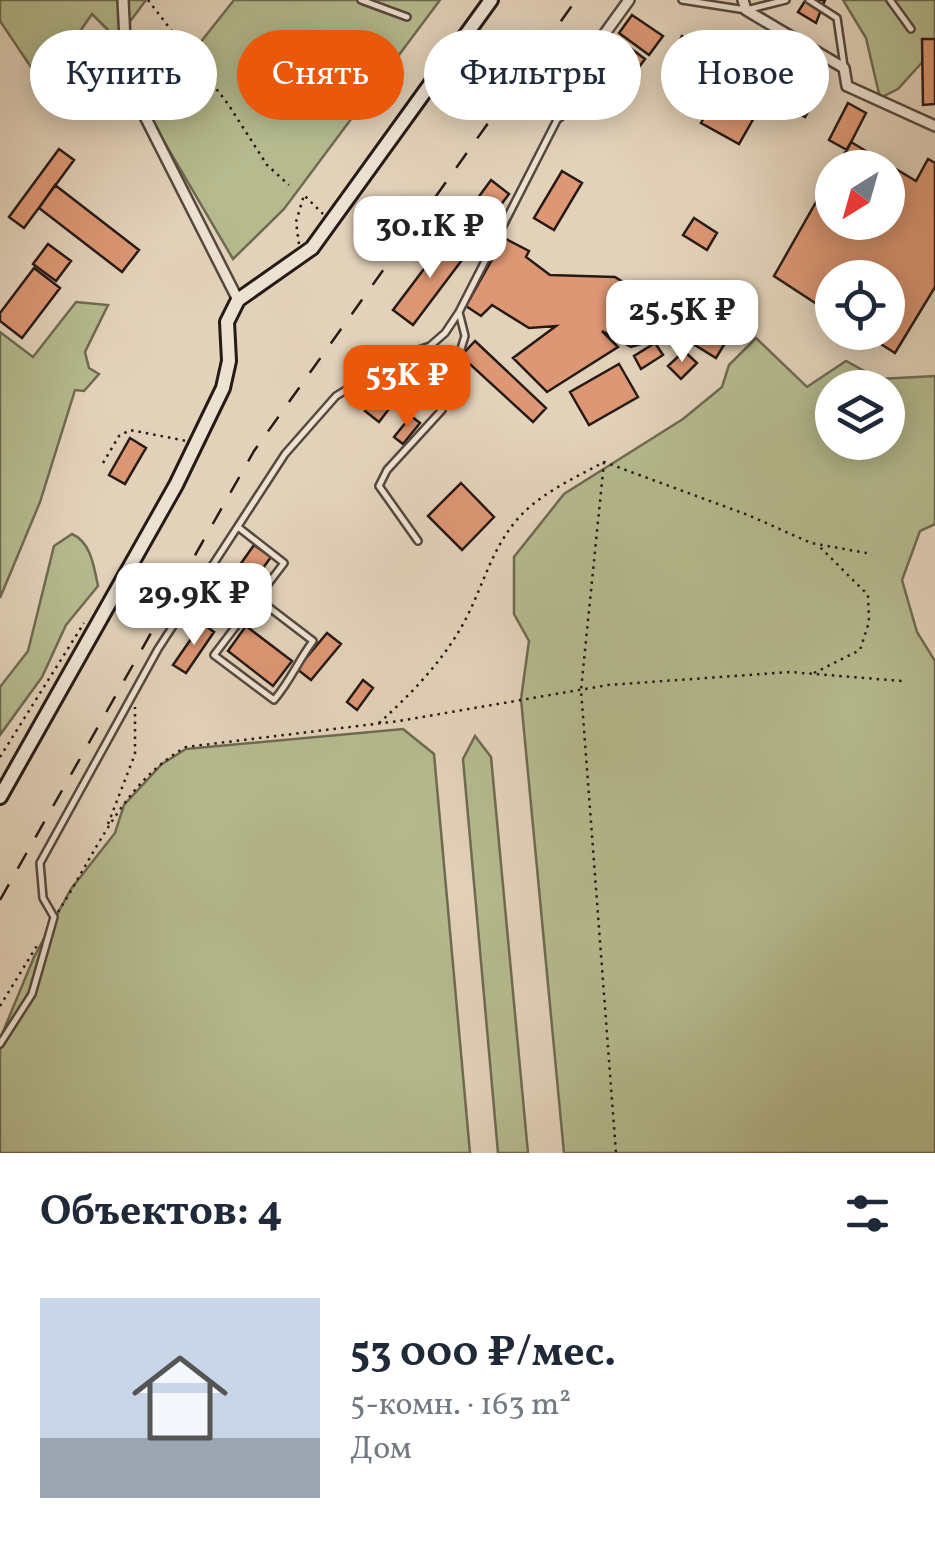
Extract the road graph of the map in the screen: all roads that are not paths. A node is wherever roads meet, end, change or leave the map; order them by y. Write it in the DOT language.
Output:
graph roads {
  1 [pos="123,0"];
  2 [pos="361,0"];
  3 [pos="491,0"];
  4 [pos="629,0"];
  5 [pos="682,0"];
  6 [pos="786,0"];
  7 [pos="809,0"];
  8 [pos="890,0"];
  9 [pos="745,5"];
  10 [pos="407,17"];
  11 [pos="910,29"];
  12 [pos="608,30"];
  13 [pos="844,68"];
  14 [pos="556,120"];
  15 [pos="935,126"];
  16 [pos="238,300"];
  17 [pos="459,312"];
  18 [pos="238,527"];
  19 [pos="418,541"];
  20 [pos="258,599"];
  21 [pos="0,797"];
  22 [pos="0,1044"];
  1 -- 16 [label="street"];
  2 -- 10 [label="lane"];
  3 -- 16 [label="street"];
  4 -- 12 [label="street"];
  5 -- 9 [label="lane"];
  6 -- 9 [label="lane"];
  7 -- 13 [label="lane"];
  8 -- 11 [label="lane"];
  9 -- 13 [label="street"];
  13 -- 15 [label="street"];
  14 -- 17 [label="lane"];
  16 -- 21 [label="street"];
  17 -- 18 [label="lane"];
  17 -- 19 [label="lane"];
  18 -- 20 [label="lane"];
  18 -- 22 [label="lane"];
  20 -- 20 [label="lane"];
}
